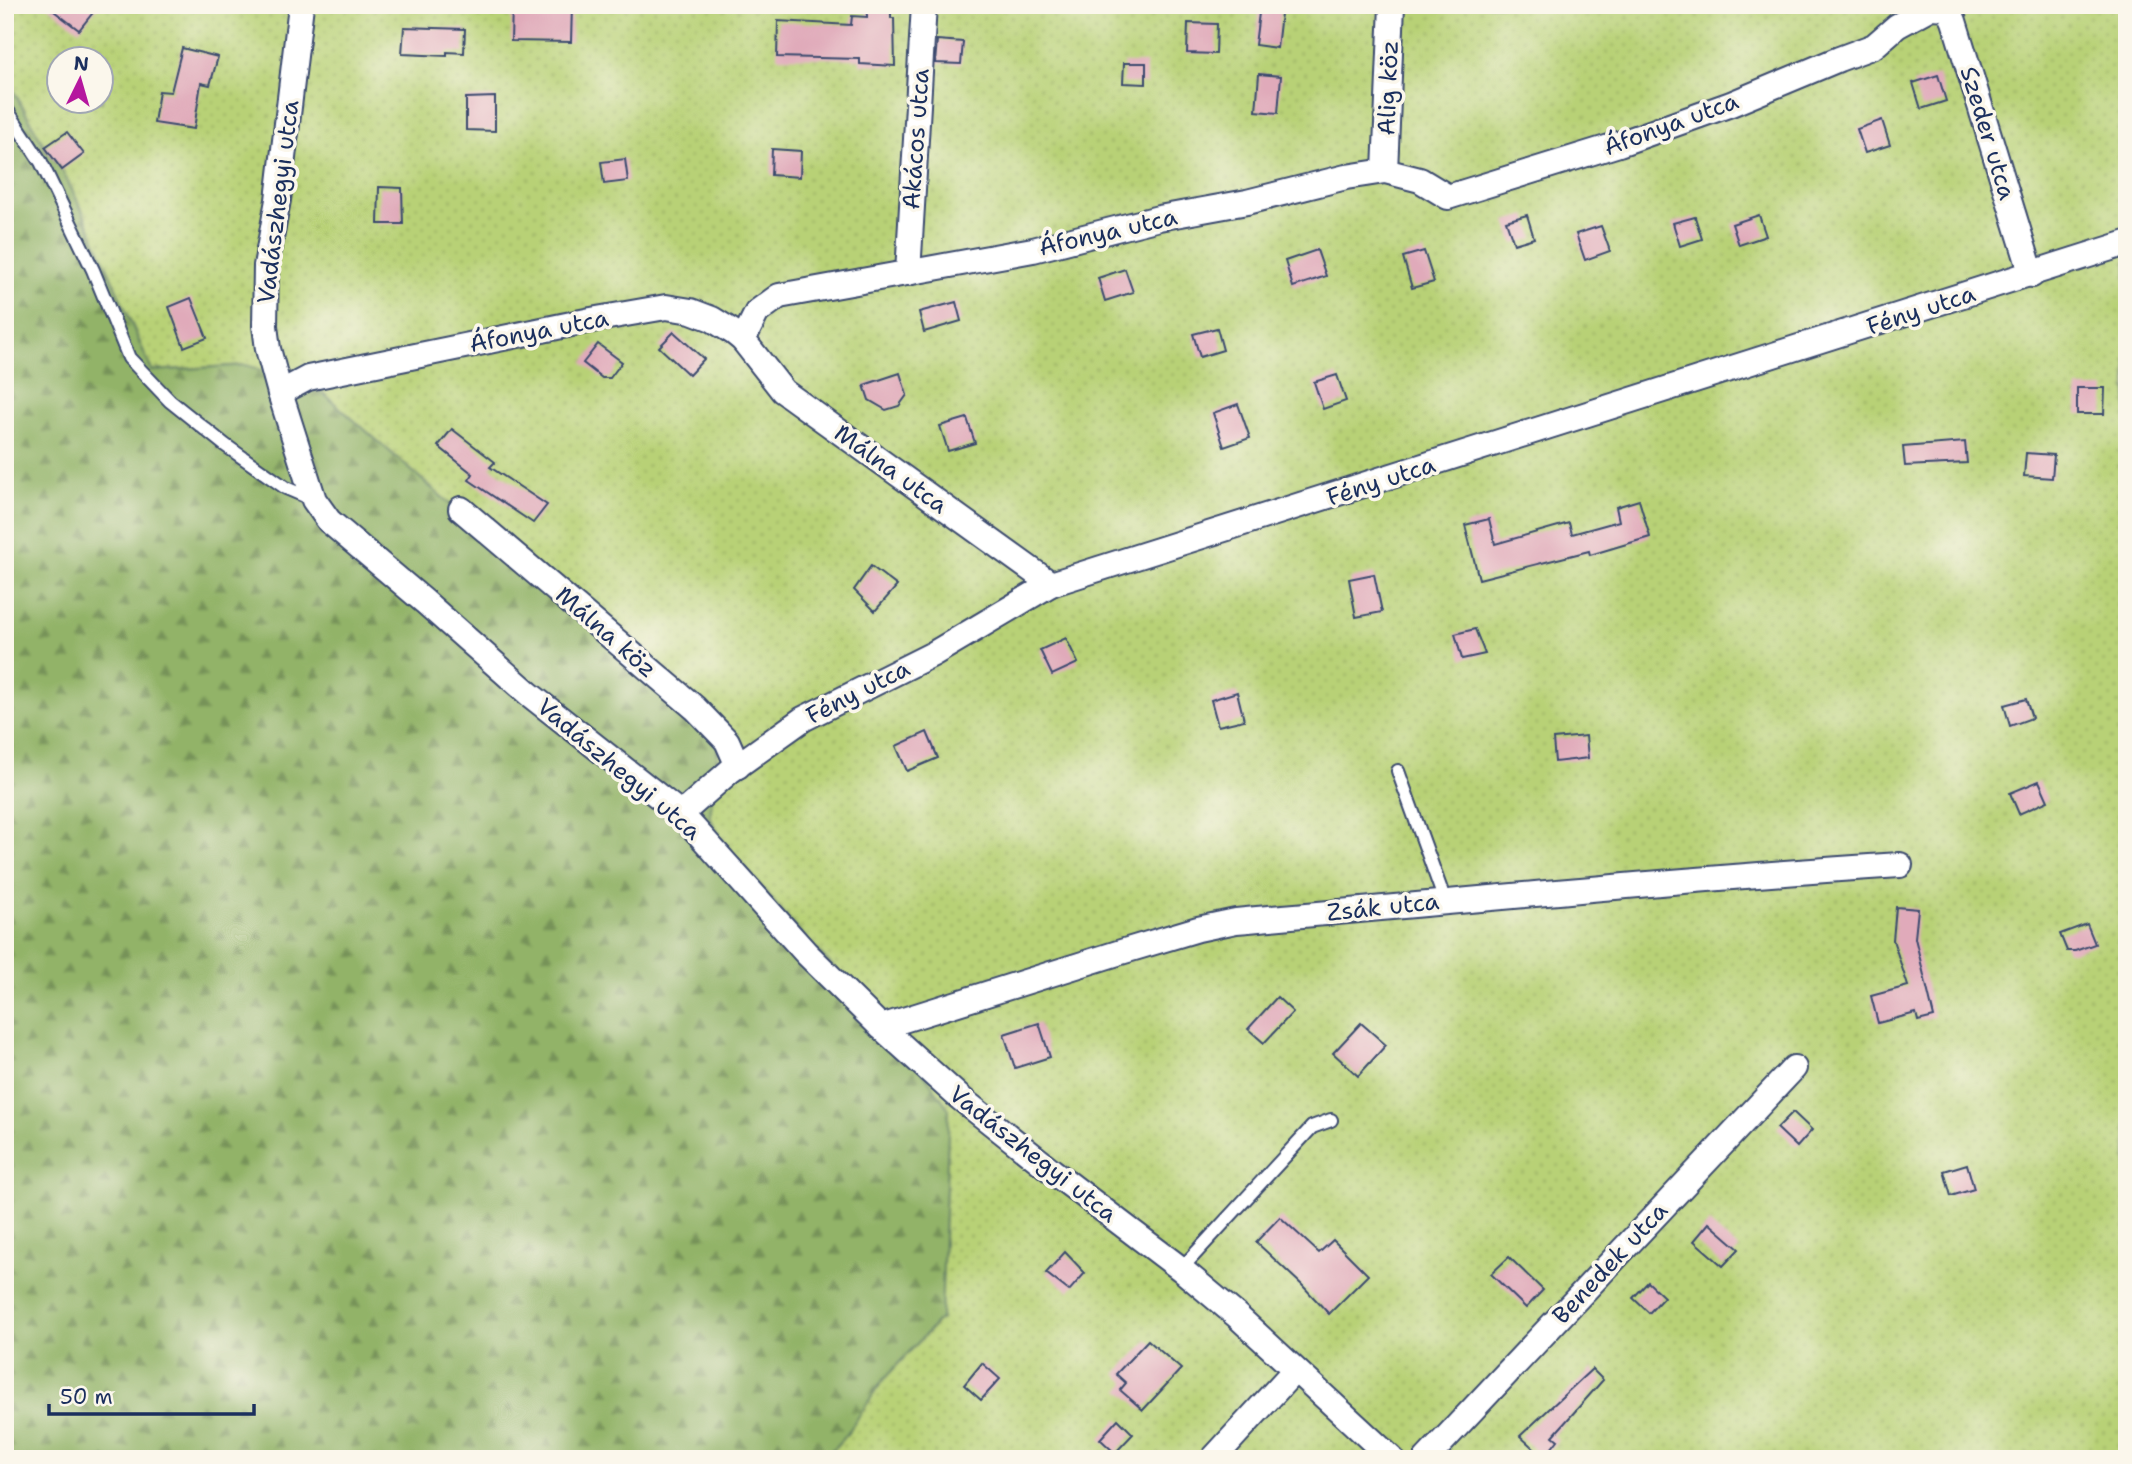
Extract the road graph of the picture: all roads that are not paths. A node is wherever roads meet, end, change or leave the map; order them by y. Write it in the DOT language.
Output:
graph roads {
  1 [pos="301,5"];
  2 [pos="924,5"];
  3 [pos="1392,5"];
  4 [pos="1932,7"];
  5 [pos="5,107"];
  6 [pos="1385,171"];
  7 [pos="2127,243"];
  8 [pos="908,273"];
  9 [pos="2032,275"];
  10 [pos="743,340"];
  11 [pos="280,393"];
  12 [pos="314,500"];
  13 [pos="461,509"];
  14 [pos="1051,584"];
  15 [pos="737,766"];
  16 [pos="1398,771"];
  17 [pos="681,814"];
  18 [pos="1900,865"];
  19 [pos="1445,901"];
  20 [pos="881,1027"];
  21 [pos="1794,1068"];
  22 [pos="1331,1121"];
  23 [pos="1181,1269"];
  24 [pos="1294,1371"];
  25 [pos="1213,1459"];
  26 [pos="1392,1459"];
  27 [pos="1426,1459"];
  1 -- 11 [label="street, Vadászhegyi utca"];
  2 -- 8 [label="street, Akácos utca"];
  3 -- 6 [label="street, Alig köz"];
  4 -- 6 [label="street, Áfonya utca"];
  4 -- 9 [label="street, Szeder utca"];
  5 -- 12 [label="lane"];
  6 -- 8 [label="street, Áfonya utca"];
  7 -- 9 [label="street, Fény utca"];
  8 -- 10 [label="street, Áfonya utca"];
  9 -- 14 [label="street, Fény utca"];
  10 -- 11 [label="street, Áfonya utca"];
  10 -- 14 [label="street, Málna utca"];
  11 -- 12 [label="street, Vadászhegyi utca"];
  12 -- 17 [label="street, Vadászhegyi utca"];
  13 -- 15 [label="street, Málna köz"];
  14 -- 15 [label="street, Fény utca"];
  15 -- 17 [label="street, Fény utca"];
  16 -- 19 [label="lane"];
  17 -- 20 [label="street, Vadászhegyi utca"];
  18 -- 19 [label="street, Zsák utca"];
  19 -- 20 [label="street, Zsák utca"];
  20 -- 23 [label="street, Vadászhegyi utca"];
  21 -- 27 [label="street, Benedek utca"];
  22 -- 23 [label="lane"];
  23 -- 24 [label="street, Vadászhegyi utca"];
  24 -- 25 [label="street"];
  24 -- 26 [label="street, Vadászhegyi utca"];
}
